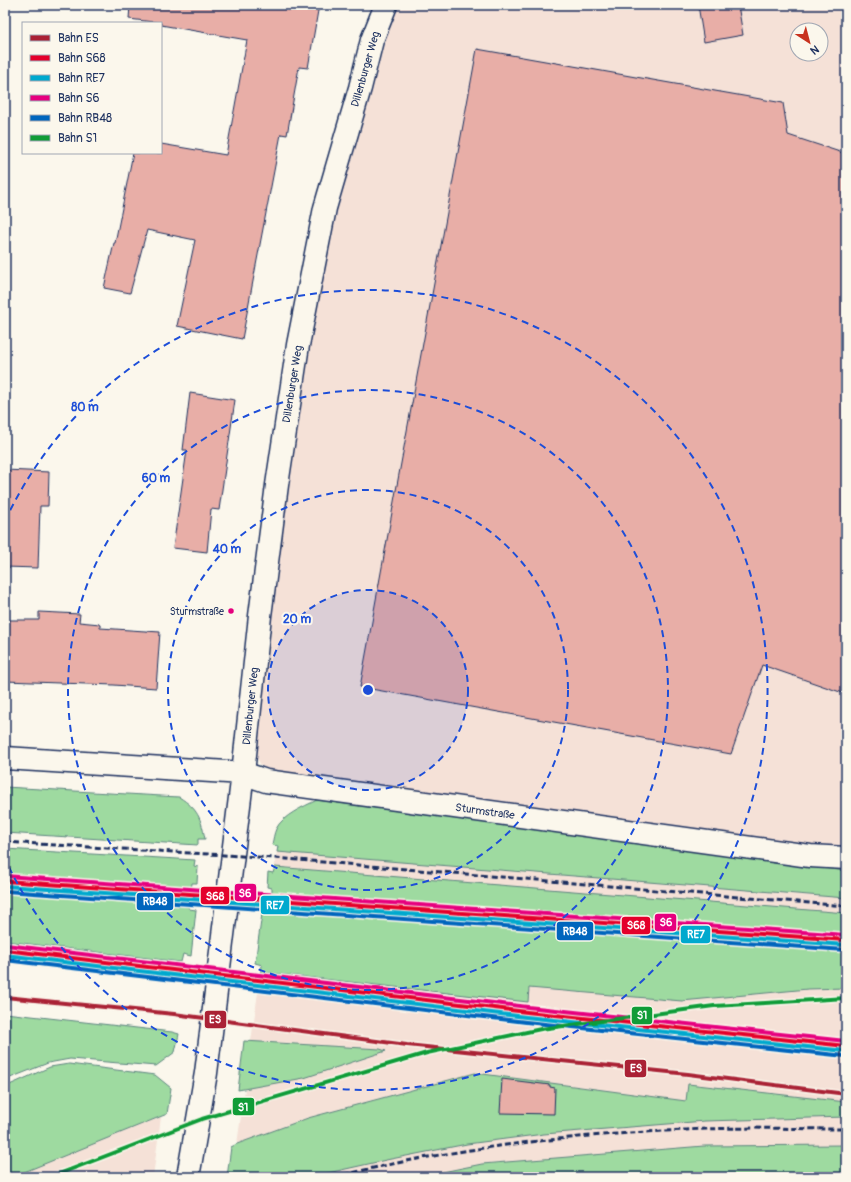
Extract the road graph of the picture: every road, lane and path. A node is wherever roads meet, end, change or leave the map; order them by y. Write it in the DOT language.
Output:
graph roads {
  1 [pos="386,5"];
  2 [pos="5,758"];
  3 [pos="243,773"];
  4 [pos="846,858"];
  5 [pos="188,1177"];
  1 -- 3 [label="street, Dillenburger Weg"];
  2 -- 3 [label="street, Sturmstraße"];
  3 -- 4 [label="street, Sturmstraße"];
  3 -- 5 [label="street, Dillenburger Weg"];
}
